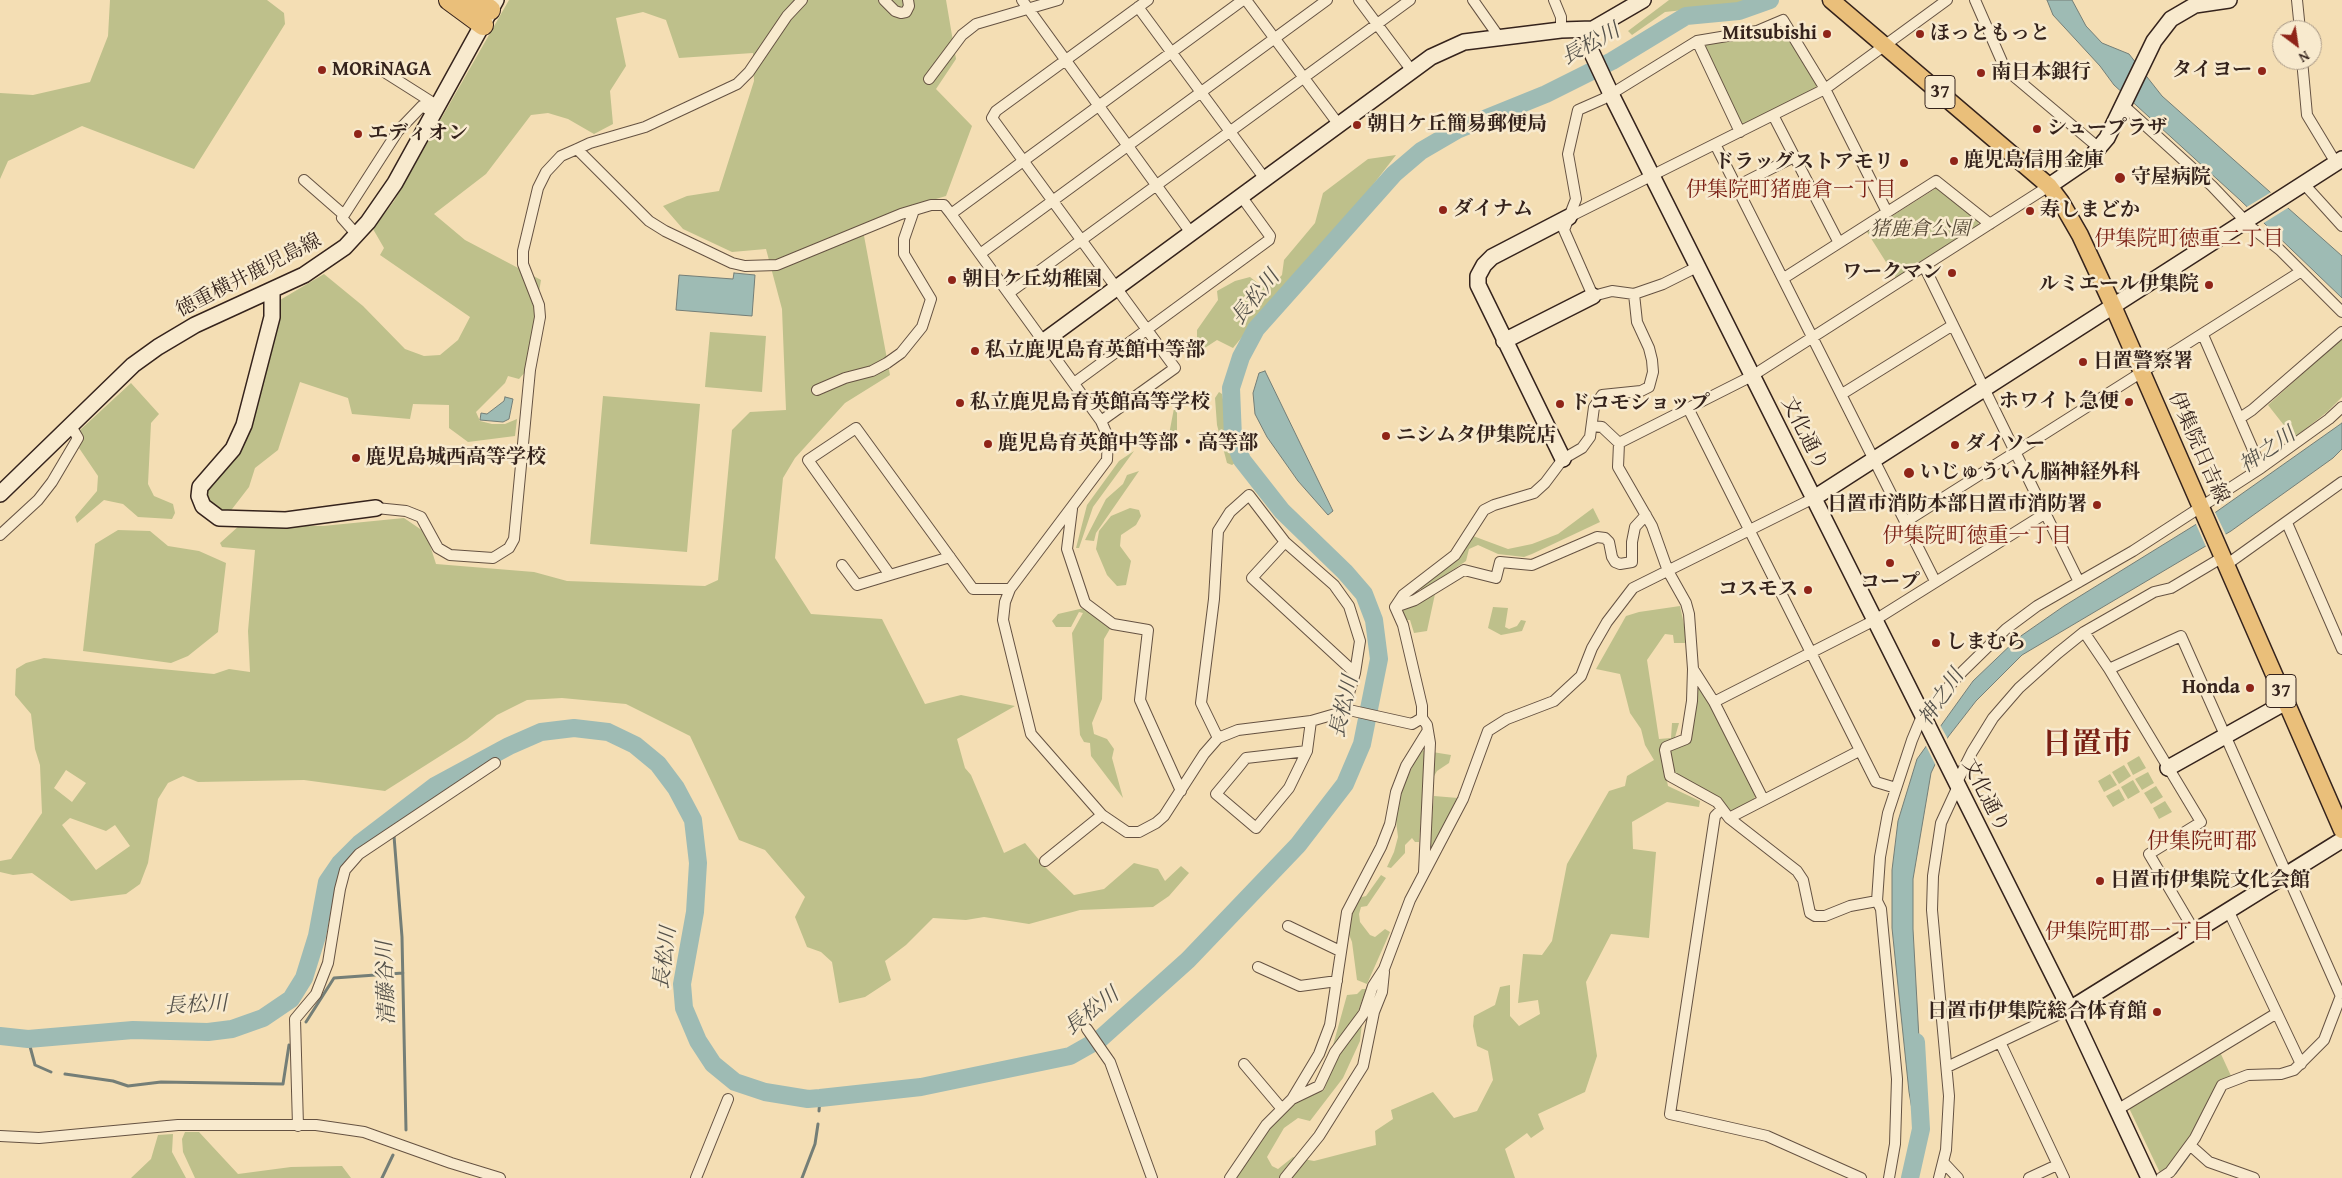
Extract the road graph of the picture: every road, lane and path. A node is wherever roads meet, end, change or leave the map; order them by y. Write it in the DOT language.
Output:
graph roads {
  1 [pos="449,0"];
  2 [pos="802,0"];
  3 [pos="884,0"];
  4 [pos="908,0"];
  5 [pos="1058,0"];
  6 [pos="1148,0"];
  7 [pos="1245,0"];
  8 [pos="1327,0"];
  9 [pos="1360,0"];
  10 [pos="1410,0"];
  11 [pos="1473,0"];
  12 [pos="1554,0"];
  13 [pos="1643,0"];
  14 [pos="1831,0"];
  15 [pos="1947,0"];
  16 [pos="1975,0"];
  17 [pos="2229,0"];
  18 [pos="2297,0"];
  19 [pos="1025,4"];
  20 [pos="1138,7"];
  21 [pos="486,9"];
  22 [pos="2299,20"];
  23 [pos="1377,23"];
  24 [pos="1562,30"];
  25 [pos="1587,30"];
  26 [pos="1499,37"];
  27 [pos="1274,38"];
  28 [pos="1697,42"];
  29 [pos="1885,45"];
  30 [pos="1171,52"];
  31 [pos="1065,61"];
  32 [pos="378,68"];
  33 [pos="2303,70"];
  34 [pos="1412,71"];
  35 [pos="1304,77"];
  36 [pos="929,79"];
  37 [pos="1825,89"];
  38 [pos="1201,92"];
  39 [pos="1610,92"];
  40 [pos="2124,104"];
  41 [pos="1098,106"];
  42 [pos="436,109"];
  43 [pos="1773,115"];
  44 [pos="1339,124"];
  45 [pos="1230,131"];
  46 [pos="1740,132"];
  47 [pos="1715,144"];
  48 [pos="1128,147"];
  49 [pos="2100,148"];
  50 [pos="577,149"];
  51 [pos="1794,157"];
  52 [pos="1024,161"];
  53 [pos="2339,161"];
  54 [pos="1651,177"];
  55 [pos="1264,179"];
  56 [pos="304,180"];
  57 [pos="1156,185"];
  58 [pos="1736,186"];
  59 [pos="2049,186"];
  60 [pos="2298,188"];
  61 [pos="1241,196"];
  62 [pos="1053,201"];
  63 [pos="914,210"];
  64 [pos="1887,212"];
  65 [pos="951,214"];
  66 [pos="344,215"];
  67 [pos="1570,217"];
  68 [pos="2248,220"];
  69 [pos="1990,224"];
  70 [pos="2342,226"];
  71 [pos="1190,233"];
  72 [pos="358,235"];
  73 [pos="1082,239"];
  74 [pos="1838,243"];
  75 [pos="980,254"];
  76 [pos="1924,266"];
  77 [pos="1697,267"];
  78 [pos="2300,272"];
  79 [pos="1784,278"];
  80 [pos="1117,287"];
  81 [pos="272,292"];
  82 [pos="1009,293"];
  83 [pos="1634,294"];
  84 [pos="1593,296"];
  85 [pos="2113,306"];
  86 [pos="2342,312"];
  87 [pos="1953,325"];
  88 [pos="1147,329"];
  89 [pos="2342,332"];
  90 [pos="2203,335"];
  91 [pos="1813,338"];
  92 [pos="1044,341"];
  93 [pos="1504,341"];
  94 [pos="2141,373"];
  95 [pos="1752,376"];
  96 [pos="1074,383"];
  97 [pos="1985,389"];
  98 [pos="817,390"];
  99 [pos="1842,394"];
  100 [pos="2342,407"];
  101 [pos="1688,408"];
  102 [pos="2240,418"];
  103 [pos="1101,421"];
  104 [pos="70,426"];
  105 [pos="1592,426"];
  106 [pos="1619,443"];
  107 [pos="2016,452"];
  108 [pos="1563,458"];
  109 [pos="1873,459"];
  110 [pos="2261,468"];
  111 [pos="2341,486"];
  112 [pos="0,494"];
  113 [pos="1814,498"];
  114 [pos="1072,507"];
  115 [pos="376,508"];
  116 [pos="2201,510"];
  117 [pos="2046,513"];
  118 [pos="1646,515"];
  119 [pos="1905,522"];
  120 [pos="2287,523"];
  121 [pos="1750,531"];
  122 [pos="0,535"];
  123 [pos="1285,542"];
  124 [pos="950,557"];
  125 [pos="2223,558"];
  126 [pos="842,566"];
  127 [pos="1668,571"];
  128 [pos="890,576"];
  129 [pos="1935,581"];
  130 [pos="2079,582"];
  131 [pos="1010,589"];
  132 [pos="1395,608"];
  133 [pos="1875,620"];
  134 [pos="2084,632"];
  135 [pos="2342,649"];
  136 [pos="1811,654"];
  137 [pos="1693,669"];
  138 [pos="2109,669"];
  139 [pos="1355,673"];
  140 [pos="1714,702"];
  141 [pos="2286,702"];
  142 [pos="1347,710"];
  143 [pos="1422,718"];
  144 [pos="1311,721"];
  145 [pos="1926,723"];
  146 [pos="1427,732"];
  147 [pos="2225,734"];
  148 [pos="1218,738"];
  149 [pos="1306,751"];
  150 [pos="1859,751"];
  151 [pos="495,762"];
  152 [pos="2168,768"];
  153 [pos="1955,782"];
  154 [pos="1896,788"];
  155 [pos="1181,790"];
  156 [pos="1763,799"];
  157 [pos="1722,809"];
  158 [pos="1102,815"];
  159 [pos="1729,818"];
  160 [pos="2342,830"];
  161 [pos="2342,840"];
  162 [pos="1045,861"];
  163 [pos="2287,876"];
  164 [pos="1423,878"];
  165 [pos="1877,902"];
  166 [pos="2229,912"];
  167 [pos="1288,926"];
  168 [pos="2195,932"];
  169 [pos="1340,951"];
  170 [pos="1258,967"];
  171 [pos="1384,969"];
  172 [pos="1337,982"];
  173 [pos="2341,993"];
  174 [pos="2070,1009"];
  175 [pos="2277,1013"];
  176 [pos="1089,1031"];
  177 [pos="2000,1042"];
  178 [pos="1244,1064"];
  179 [pos="2301,1064"];
  180 [pos="1947,1067"];
  181 [pos="728,1099"];
  182 [pos="1292,1099"];
  183 [pos="1282,1109"];
  184 [pos="2117,1110"];
  185 [pos="298,1126"];
  186 [pos="0,1136"];
  187 [pos="2193,1148"];
  188 [pos="1944,1163"];
  189 [pos="2058,1164"];
  190 [pos="500,1178"];
  191 [pos="696,1178"];
  192 [pos="1152,1178"];
  193 [pos="1230,1178"];
  194 [pos="1284,1178"];
  195 [pos="1861,1178"];
  196 [pos="1889,1178"];
  197 [pos="1939,1178"];
  198 [pos="1958,1178"];
  199 [pos="2029,1178"];
  200 [pos="2064,1178"];
  201 [pos="2149,1178"];
  202 [pos="2161,1178"];
  203 [pos="2254,1178"];
  1 -- 21 [label="highway"];
  2 -- 50 [label="street"];
  3 -- 4 [label="street"];
  5 -- 19 [label="street"];
  6 -- 20 [label="street"];
  7 -- 27 [label="street"];
  7 -- 30 [label="street"];
  8 -- 27 [label="street"];
  9 -- 23 [label="street"];
  10 -- 23 [label="street"];
  11 -- 26 [label="street"];
  12 -- 24 [label="street"];
  13 -- 25 [label="street"];
  14 -- 29 [label="main road, 伊集院日吉線 / 37"];
  15 -- 29 [label="street"];
  16 -- 49 [label="street"];
  17 -- 40 [label="street"];
  18 -- 22 [label="street"];
  19 -- 31 [label="street"];
  19 -- 36 [label="street"];
  20 -- 30 [label="street"];
  20 -- 31 [label="street"];
  21 -- 42 [label="street, 徳重横井鹿児島線"];
  23 -- 34 [label="street"];
  23 -- 35 [label="street"];
  24 -- 25 [label="street"];
  24 -- 26 [label="street"];
  25 -- 39 [label="street, 文化通り"];
  26 -- 34 [label="street"];
  27 -- 35 [label="street"];
  27 -- 38 [label="street"];
  28 -- 37 [label="street"];
  28 -- 39 [label="street"];
  28 -- 46 [label="street"];
  29 -- 37 [label="street"];
  29 -- 59 [label="main road, 伊集院日吉線 / 37"];
  30 -- 38 [label="street"];
  30 -- 41 [label="street"];
  31 -- 41 [label="street"];
  31 -- 52 [label="street"];
  32 -- 42 [label="street"];
  33 -- 53 [label="street"];
  34 -- 44 [label="street"];
  35 -- 44 [label="street"];
  35 -- 45 [label="street"];
  37 -- 43 [label="street"];
  37 -- 64 [label="street"];
  38 -- 45 [label="street"];
  38 -- 48 [label="street"];
  39 -- 54 [label="street, 文化通り"];
  39 -- 67 [label="street"];
  40 -- 49 [label="street"];
  40 -- 68 [label="street"];
  41 -- 48 [label="street"];
  41 -- 52 [label="street"];
  42 -- 66 [label="street"];
  42 -- 72 [label="street, 徳重横井鹿児島線"];
  43 -- 46 [label="street"];
  43 -- 51 [label="street"];
  44 -- 55 [label="street"];
  45 -- 55 [label="street"];
  45 -- 57 [label="street"];
  46 -- 47 [label="street"];
  47 -- 54 [label="street"];
  47 -- 58 [label="street"];
  48 -- 57 [label="street"];
  48 -- 62 [label="street"];
  49 -- 59 [label="street"];
  50 -- 63 [label="street"];
  50 -- 115 [label="street"];
  51 -- 58 [label="street"];
  51 -- 74 [label="street"];
  52 -- 62 [label="street"];
  52 -- 65 [label="street"];
  53 -- 60 [label="street"];
  54 -- 67 [label="street"];
  54 -- 77 [label="street, 文化通り"];
  55 -- 61 [label="street"];
  56 -- 66 [label="street"];
  57 -- 71 [label="street"];
  57 -- 73 [label="street"];
  58 -- 79 [label="street"];
  59 -- 69 [label="street"];
  59 -- 85 [label="main road, 伊集院日吉線 / 37"];
  60 -- 68 [label="street"];
  60 -- 70 [label="street"];
  61 -- 71 [label="street"];
  61 -- 88 [label="street"];
  62 -- 73 [label="street"];
  62 -- 75 [label="street"];
  63 -- 65 [label="street"];
  63 -- 98 [label="street"];
  64 -- 69 [label="street"];
  64 -- 74 [label="street"];
  65 -- 75 [label="street"];
  66 -- 72 [label="street"];
  67 -- 84 [label="street"];
  67 -- 93 [label="street"];
  68 -- 78 [label="street"];
  68 -- 85 [label="street"];
  69 -- 76 [label="street"];
  71 -- 80 [label="street"];
  72 -- 81 [label="street, 徳重横井鹿児島線"];
  73 -- 80 [label="street"];
  73 -- 82 [label="street"];
  74 -- 79 [label="street"];
  75 -- 82 [label="street"];
  76 -- 87 [label="street"];
  76 -- 91 [label="street"];
  77 -- 83 [label="street"];
  77 -- 95 [label="street, 文化通り"];
  78 -- 86 [label="street"];
  78 -- 90 [label="street"];
  79 -- 91 [label="street"];
  80 -- 88 [label="street"];
  80 -- 92 [label="street"];
  81 -- 104 [label="street, 徳重横井鹿児島線"];
  81 -- 115 [label="street"];
  82 -- 92 [label="street"];
  83 -- 84 [label="street"];
  83 -- 105 [label="street"];
  84 -- 93 [label="street"];
  85 -- 94 [label="main road, 伊集院日吉線 / 37"];
  85 -- 97 [label="street"];
  87 -- 97 [label="street"];
  87 -- 99 [label="street"];
  88 -- 96 [label="street"];
  88 -- 103 [label="street"];
  89 -- 102 [label="street"];
  90 -- 94 [label="street"];
  90 -- 102 [label="street"];
  91 -- 95 [label="street"];
  91 -- 99 [label="street"];
  92 -- 96 [label="street"];
  93 -- 108 [label="street"];
  94 -- 107 [label="street"];
  94 -- 116 [label="main road, 伊集院日吉線 / 37"];
  95 -- 101 [label="street"];
  95 -- 113 [label="street, 文化通り"];
  96 -- 103 [label="street"];
  97 -- 107 [label="street"];
  97 -- 109 [label="street"];
  99 -- 109 [label="street"];
  100 -- 110 [label="street"];
  101 -- 106 [label="street"];
  101 -- 121 [label="street"];
  102 -- 110 [label="street"];
  103 -- 114 [label="street"];
  104 -- 112 [label="street, 徳重横井鹿児島線"];
  104 -- 122 [label="street"];
  105 -- 106 [label="street"];
  105 -- 108 [label="street"];
  106 -- 118 [label="street"];
  107 -- 117 [label="street"];
  107 -- 119 [label="street"];
  108 -- 132 [label="street"];
  109 -- 113 [label="street"];
  109 -- 119 [label="street"];
  110 -- 116 [label="street"];
  111 -- 120 [label="street"];
  113 -- 121 [label="street"];
  113 -- 133 [label="street, 文化通り"];
  114 -- 131 [label="street"];
  114 -- 155 [label="street"];
  116 -- 125 [label="main road, 伊集院日吉線 / 37"];
  116 -- 130 [label="street"];
  117 -- 129 [label="street"];
  117 -- 130 [label="street"];
  118 -- 127 [label="street"];
  118 -- 132 [label="street"];
  119 -- 129 [label="street"];
  120 -- 125 [label="street"];
  120 -- 135 [label="street"];
  121 -- 127 [label="street"];
  121 -- 136 [label="street"];
  123 -- 139 [label="street"];
  123 -- 139 [label="street"];
  123 -- 148 [label="street"];
  124 -- 128 [label="street"];
  124 -- 128 [label="street"];
  124 -- 131 [label="street"];
  125 -- 134 [label="street"];
  125 -- 141 [label="main road, 伊集院日吉線 / 37"];
  126 -- 128 [label="street"];
  127 -- 137 [label="street"];
  127 -- 164 [label="street"];
  129 -- 133 [label="street"];
  130 -- 145 [label="street"];
  131 -- 158 [label="street"];
  132 -- 143 [label="street"];
  133 -- 136 [label="street"];
  133 -- 145 [label="street, 文化通り"];
  134 -- 138 [label="street"];
  134 -- 153 [label="street"];
  136 -- 140 [label="street"];
  136 -- 150 [label="street"];
  137 -- 140 [label="street"];
  137 -- 157 [label="street"];
  138 -- 147 [label="street"];
  138 -- 152 [label="street"];
  139 -- 142 [label="street"];
  140 -- 156 [label="street"];
  141 -- 147 [label="street"];
  141 -- 160 [label="main road, 伊集院日吉線 / 37"];
  142 -- 143 [label="street"];
  142 -- 144 [label="street"];
  143 -- 146 [label="street"];
  144 -- 148 [label="street"];
  144 -- 149 [label="street"];
  145 -- 153 [label="street, 文化通り"];
  145 -- 154 [label="street"];
  146 -- 164 [label="street"];
  146 -- 169 [label="street"];
  147 -- 152 [label="street"];
  147 -- 163 [label="street"];
  148 -- 155 [label="street"];
  149 -- 149 [label="street"];
  150 -- 154 [label="street"];
  150 -- 156 [label="street"];
  151 -- 185 [label="street"];
  152 -- 168 [label="street"];
  153 -- 174 [label="street, 文化通り"];
  153 -- 180 [label="street"];
  154 -- 165 [label="street"];
  155 -- 158 [label="street"];
  156 -- 159 [label="street"];
  157 -- 159 [label="street"];
  157 -- 195 [label="street"];
  158 -- 162 [label="street"];
  159 -- 165 [label="street"];
  161 -- 163 [label="street"];
  163 -- 166 [label="street"];
  163 -- 173 [label="street"];
  164 -- 171 [label="street"];
  165 -- 196 [label="street"];
  166 -- 168 [label="street"];
  166 -- 175 [label="street"];
  167 -- 169 [label="street"];
  168 -- 174 [label="street"];
  169 -- 172 [label="street"];
  170 -- 172 [label="street"];
  171 -- 182 [label="street"];
  171 -- 194 [label="street"];
  172 -- 182 [label="street"];
  173 -- 179 [label="street"];
  174 -- 177 [label="street"];
  174 -- 184 [label="street, 文化通り"];
  175 -- 179 [label="street"];
  175 -- 184 [label="street"];
  176 -- 192 [label="street"];
  177 -- 180 [label="street"];
  177 -- 189 [label="street"];
  178 -- 183 [label="street"];
  179 -- 187 [label="street"];
  180 -- 188 [label="street"];
  181 -- 191 [label="street"];
  182 -- 183 [label="street"];
  183 -- 193 [label="street"];
  184 -- 201 [label="street, 文化通り"];
  185 -- 186 [label="street"];
  185 -- 190 [label="street"];
  187 -- 202 [label="street"];
  187 -- 203 [label="street"];
  188 -- 197 [label="street"];
  188 -- 198 [label="street"];
  189 -- 199 [label="street"];
  189 -- 200 [label="street"];
}
